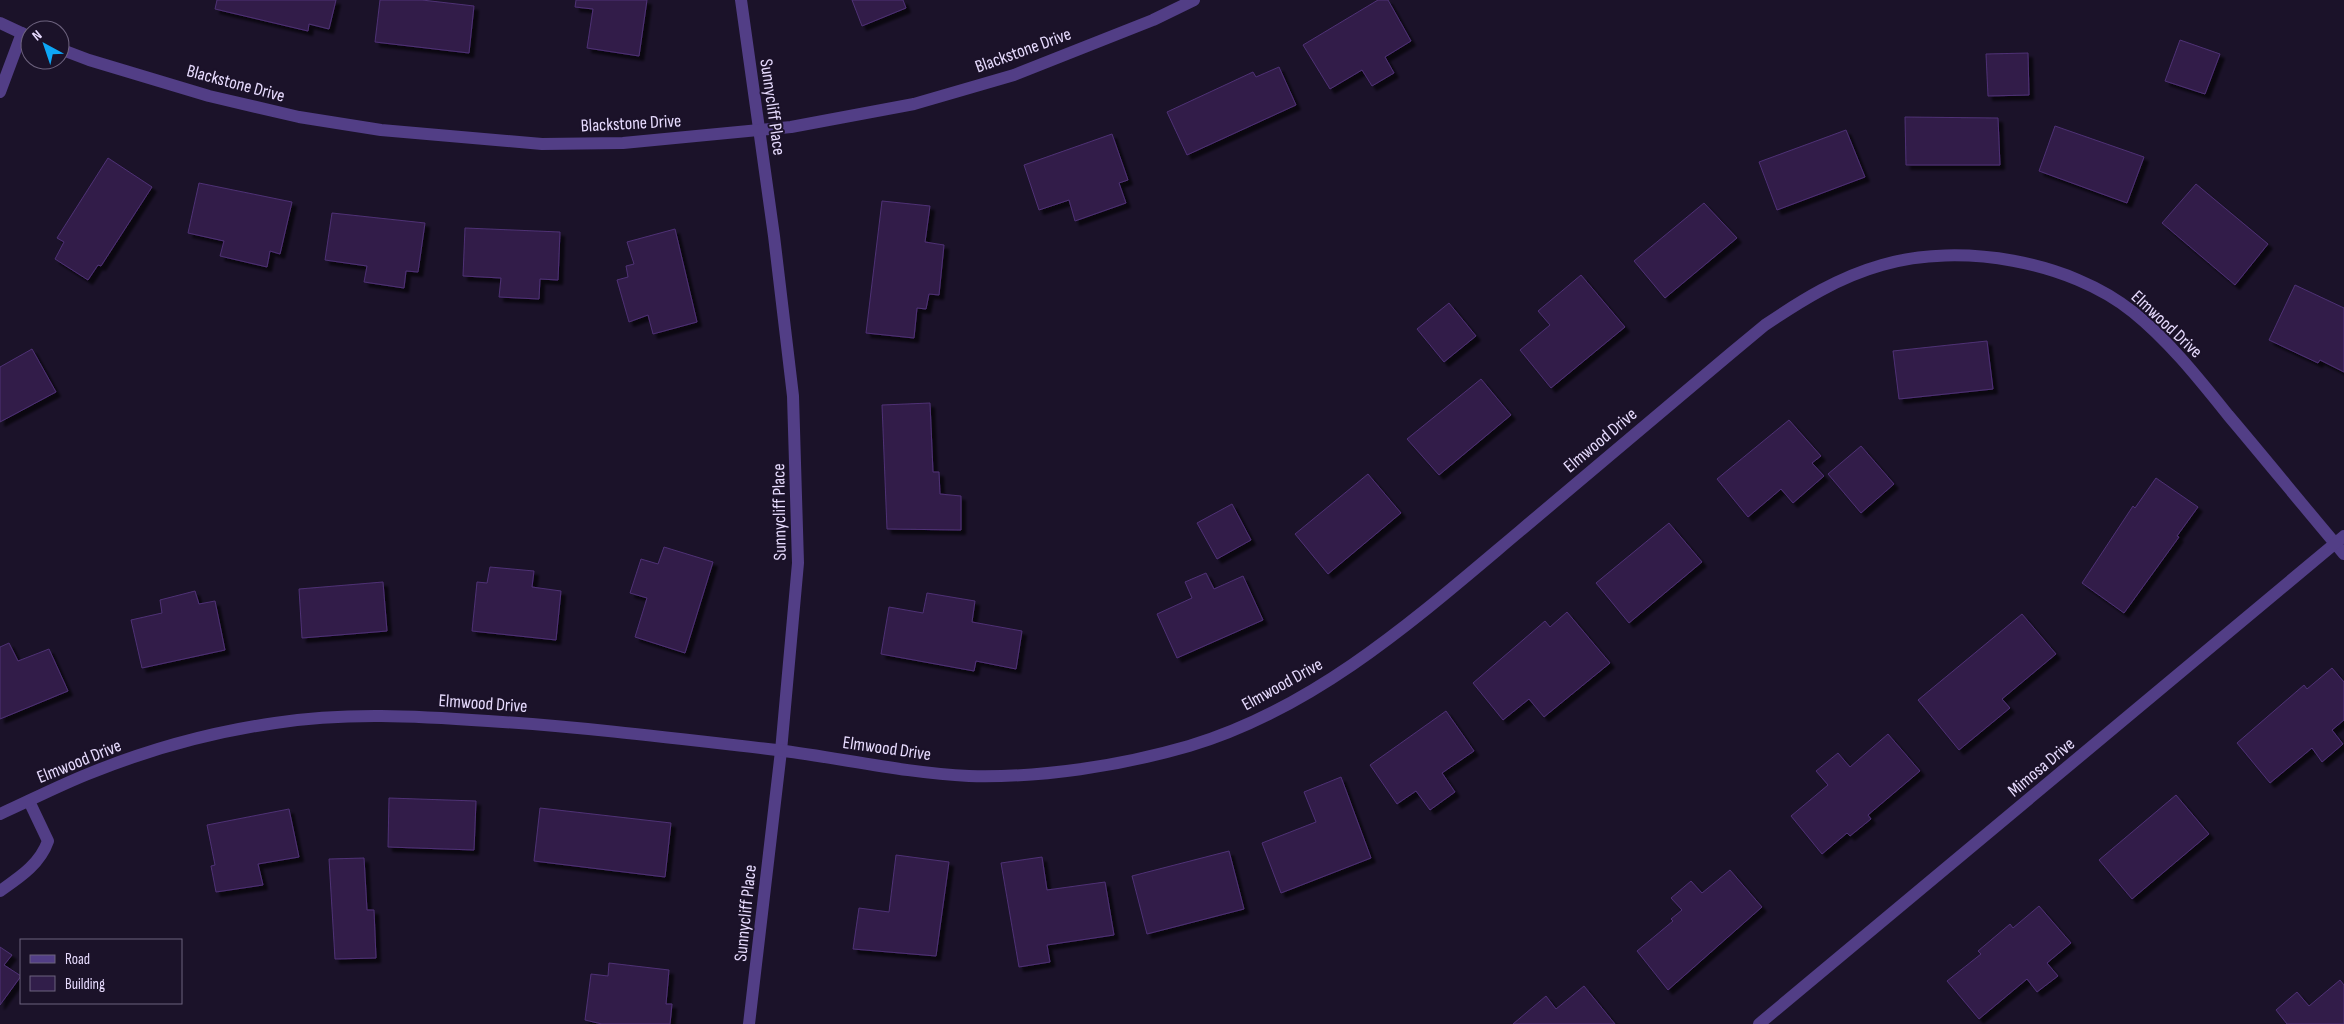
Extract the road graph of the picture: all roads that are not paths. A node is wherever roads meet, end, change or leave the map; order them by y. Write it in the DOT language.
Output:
graph roads {
  1 [pos="741,0"];
  2 [pos="1194,0"];
  3 [pos="0,23"];
  4 [pos="20,32"];
  5 [pos="20,48"];
  6 [pos="70,53"];
  7 [pos="0,92"];
  8 [pos="758,131"];
  9 [pos="2340,540"];
  10 [pos="2344,554"];
  11 [pos="781,751"];
  12 [pos="29,801"];
  13 [pos="0,814"];
  14 [pos="0,891"];
  15 [pos="749,1024"];
  16 [pos="1759,1024"];
  1 -- 8 [label="street, Sunnycliff Place"];
  2 -- 8 [label="street, Blackstone Drive"];
  3 -- 4 [label="street"];
  5 -- 7 [label="street"];
  6 -- 8 [label="street, Blackstone Drive"];
  8 -- 11 [label="street, Sunnycliff Place"];
  9 -- 10 [label="street, Elmwood Drive"];
  9 -- 11 [label="street, Elmwood Drive"];
  9 -- 16 [label="street, Mimosa Drive"];
  11 -- 12 [label="street, Elmwood Drive"];
  11 -- 15 [label="street, Sunnycliff Place"];
  12 -- 13 [label="street, Elmwood Drive"];
  12 -- 14 [label="street"];
}
